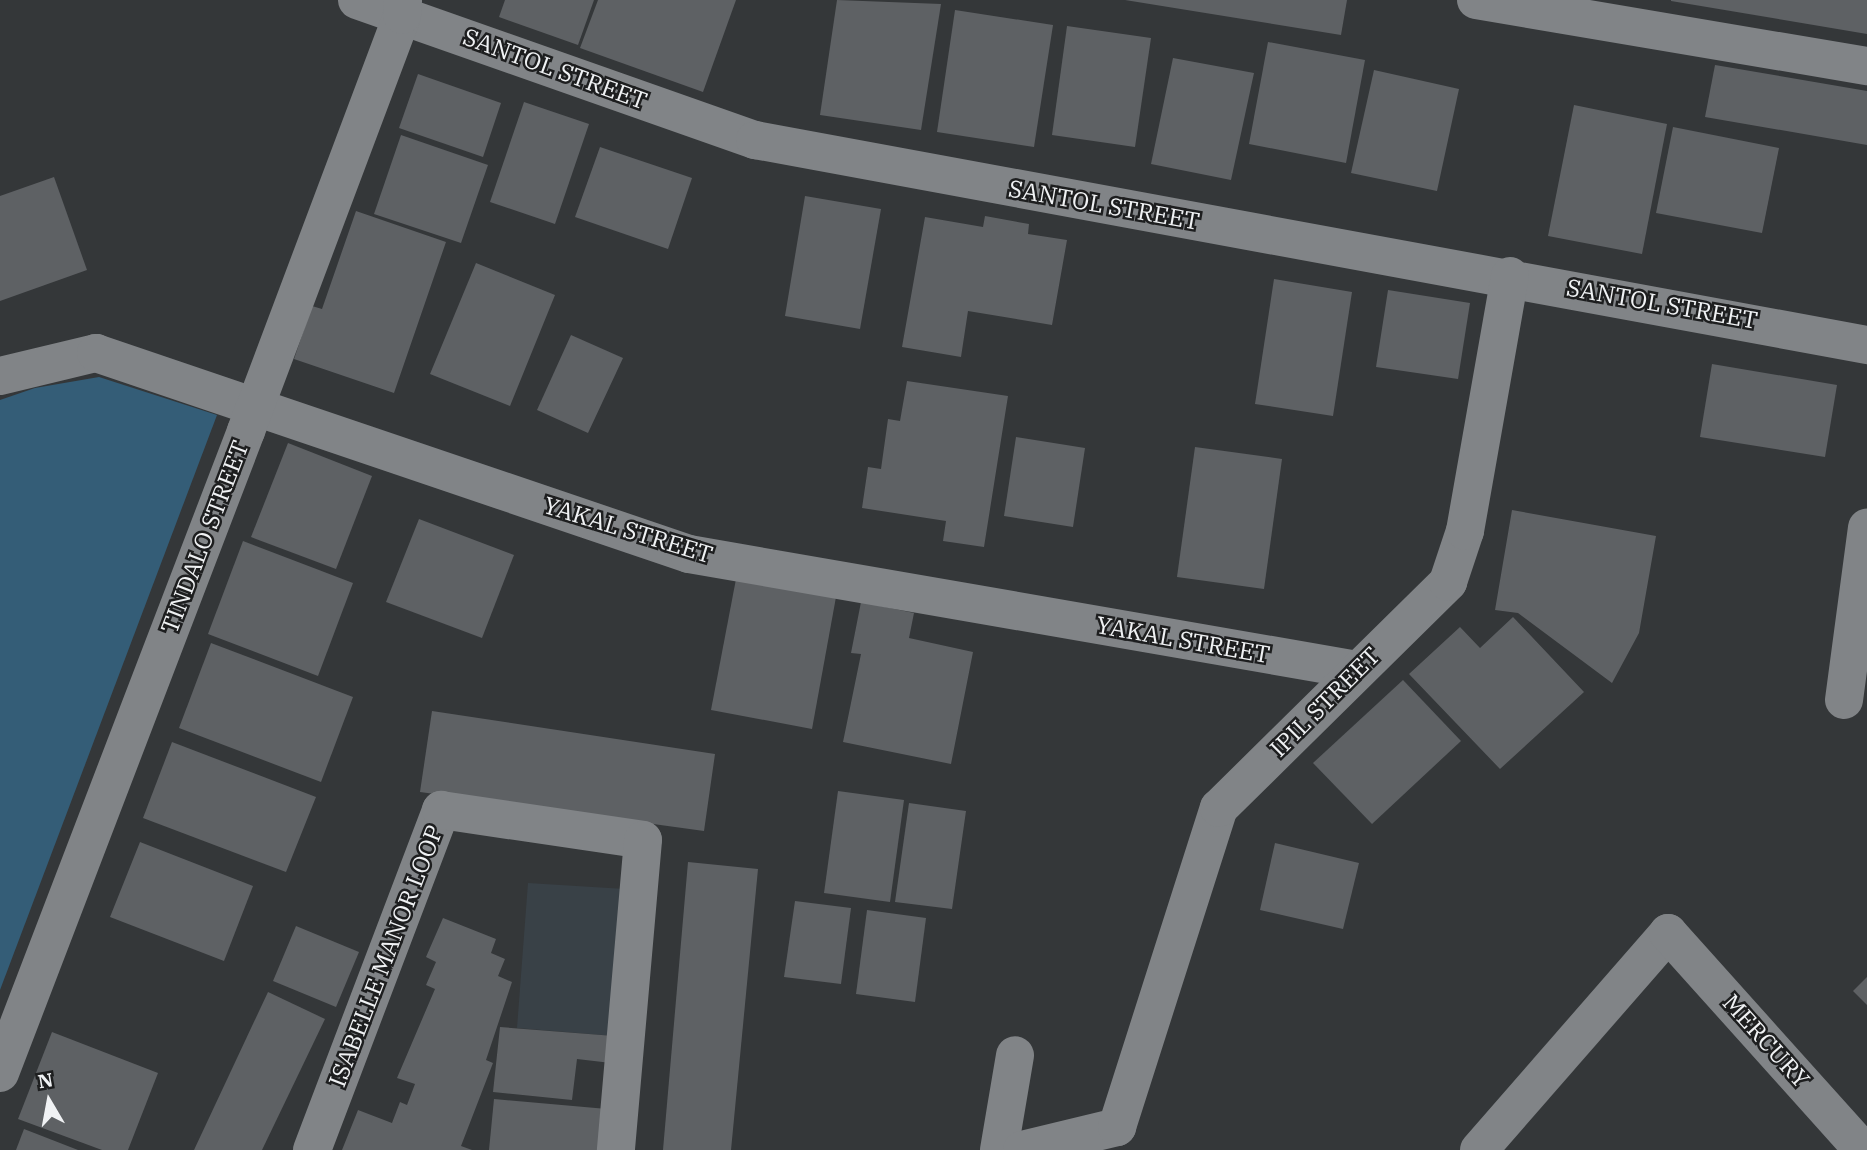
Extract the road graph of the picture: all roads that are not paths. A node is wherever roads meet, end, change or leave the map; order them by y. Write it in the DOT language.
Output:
graph roads {
  1 [pos="357,0"];
  2 [pos="1476,0"];
  3 [pos="402,7"];
  4 [pos="1867,66"];
  5 [pos="1510,276"];
  6 [pos="1867,345"];
  7 [pos="0,376"];
  8 [pos="256,404"];
  9 [pos="1867,528"];
  10 [pos="1357,670"];
  11 [pos="1844,700"];
  12 [pos="1015,1055"];
  13 [pos="0,1073"];
  14 [pos="1855,1138"];
  15 [pos="313,1150"];
  16 [pos="616,1150"];
  17 [pos="999,1150"];
  18 [pos="1022,1150"];
  19 [pos="1479,1150"];
  1 -- 3 [label="street, SANTOL STREET"];
  2 -- 4 [label="street"];
  3 -- 5 [label="street, SANTOL STREET"];
  3 -- 8 [label="street, TINDALO STREET"];
  5 -- 6 [label="street, SANTOL STREET"];
  5 -- 10 [label="street, IPIL STREET"];
  7 -- 8 [label="street, YAKAL STREET"];
  8 -- 10 [label="street, YAKAL STREET"];
  8 -- 13 [label="street, TINDALO STREET"];
  9 -- 11 [label="street"];
  10 -- 18 [label="street, IPIL STREET"];
  12 -- 17 [label="street"];
  14 -- 19 [label="street, MERCURY"];
  15 -- 16 [label="street, ISABELLE MANOR LOOP"];
}
